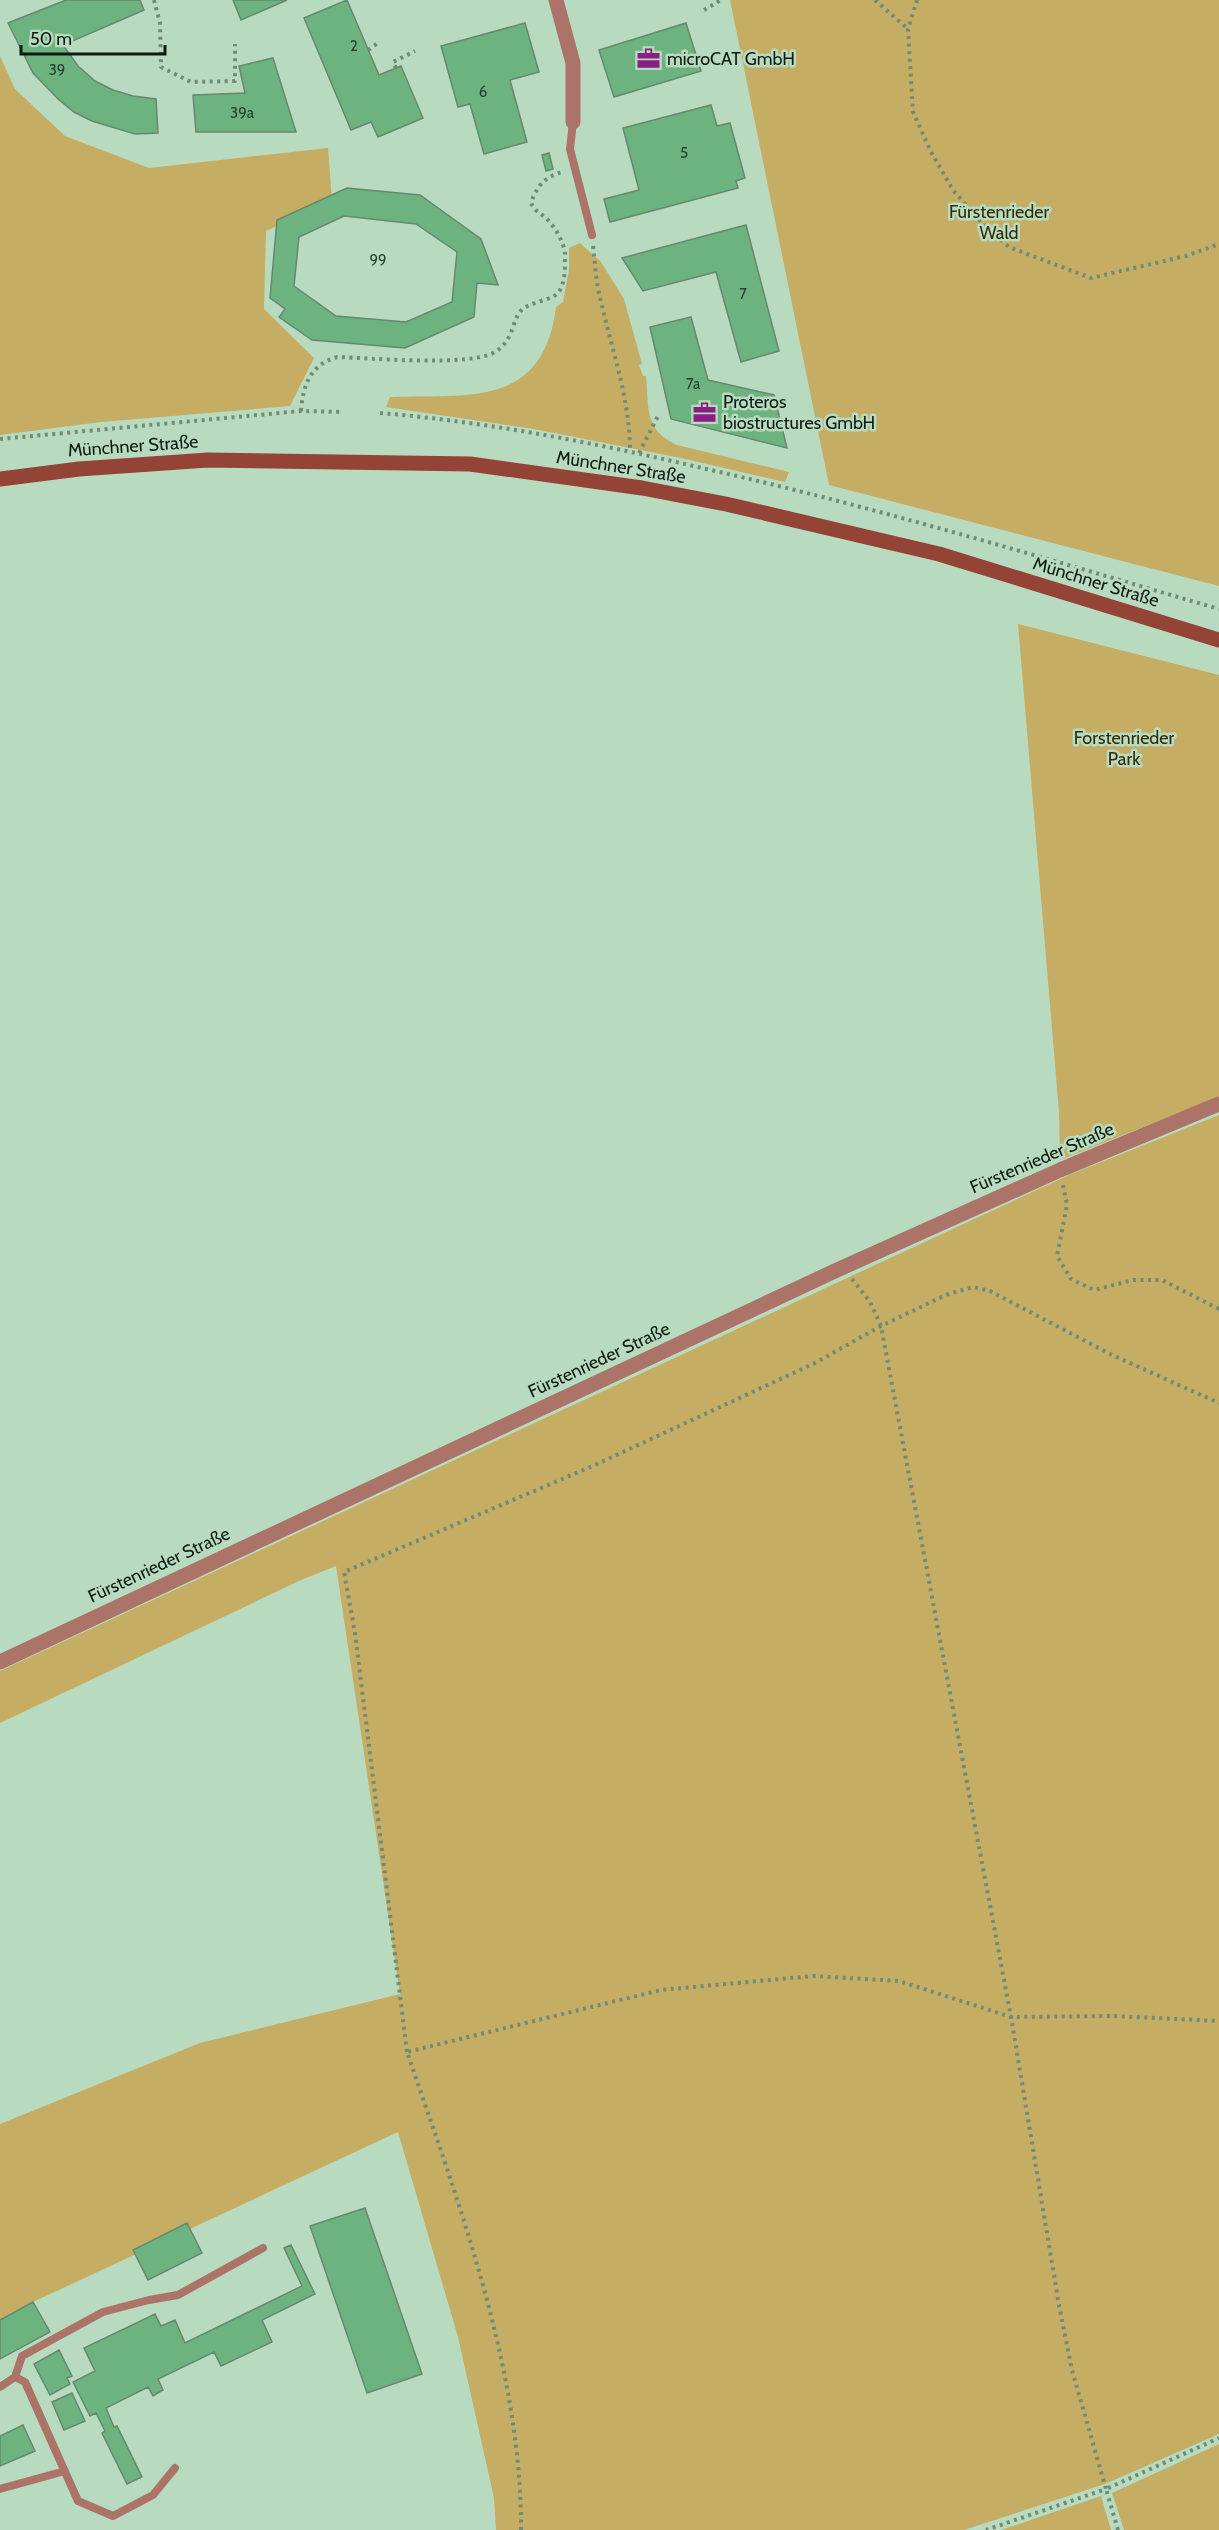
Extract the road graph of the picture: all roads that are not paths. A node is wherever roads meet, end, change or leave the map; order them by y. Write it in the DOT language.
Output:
graph roads {
  1 [pos="556,0"];
  2 [pos="573,122"];
  3 [pos="592,235"];
  4 [pos="0,479"];
  5 [pos="1219,640"];
  6 [pos="1219,1104"];
  7 [pos="0,1662"];
  8 [pos="263,2248"];
  9 [pos="15,2377"];
  10 [pos="0,2387"];
  11 [pos="175,2468"];
  12 [pos="65,2471"];
  13 [pos="0,2488"];
  1 -- 2 [label="street"];
  2 -- 3 [label="lane"];
  4 -- 5 [label="main road, Münchner Straße"];
  6 -- 7 [label="street, Fürstenrieder Straße"];
  8 -- 9 [label="lane"];
  9 -- 10 [label="lane"];
  9 -- 12 [label="lane"];
  11 -- 12 [label="lane"];
  12 -- 13 [label="lane"];
}
